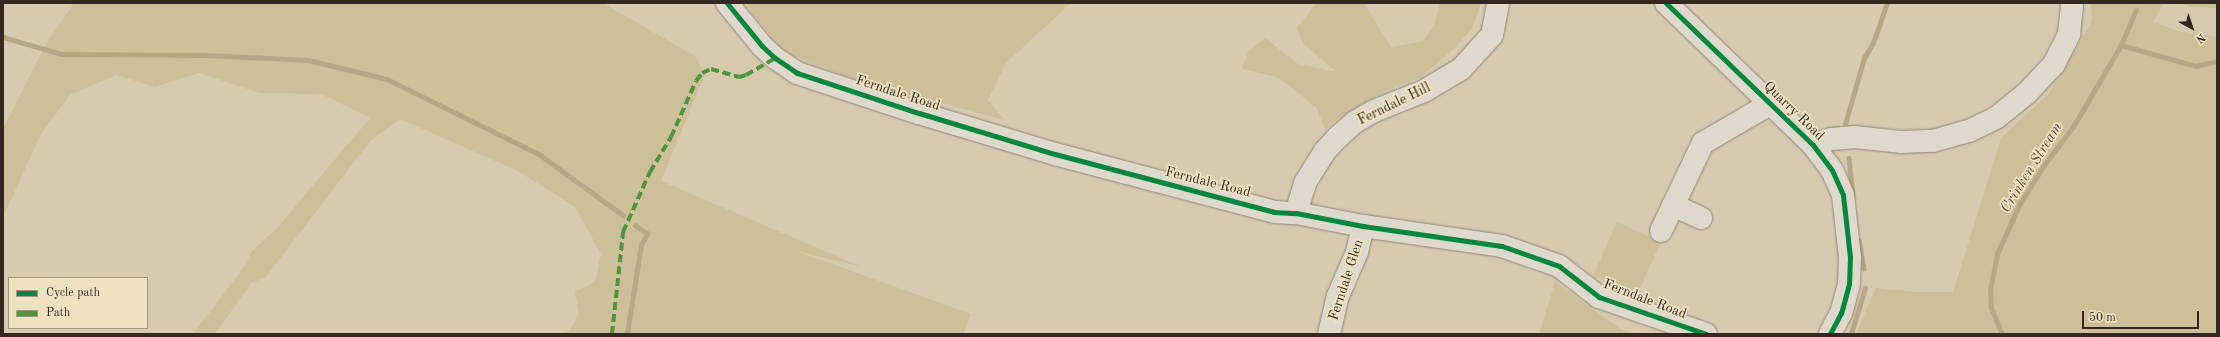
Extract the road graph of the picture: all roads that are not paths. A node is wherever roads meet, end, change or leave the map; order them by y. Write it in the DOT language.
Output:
graph roads {
  1 [pos="728,3"];
  2 [pos="1498,3"];
  3 [pos="1666,3"];
  4 [pos="2072,3"];
  5 [pos="1770,104"];
  6 [pos="1813,145"];
  7 [pos="1673,205"];
  8 [pos="1296,213"];
  9 [pos="1701,218"];
  10 [pos="1363,226"];
  11 [pos="1661,230"];
  12 [pos="1329,334"];
  13 [pos="1706,334"];
  14 [pos="1830,334"];
  1 -- 8 [label="street, Ferndale Road"];
  2 -- 8 [label="street, Ferndale Hill"];
  3 -- 5 [label="street, Quarry Road"];
  4 -- 6 [label="street"];
  5 -- 6 [label="street, Quarry Road"];
  5 -- 7 [label="street"];
  6 -- 14 [label="street, Quarry Road"];
  7 -- 9 [label="street"];
  7 -- 11 [label="street"];
  8 -- 10 [label="street, Ferndale Road"];
  10 -- 12 [label="street, Ferndale Glen"];
  10 -- 13 [label="street, Ferndale Road"];
}
